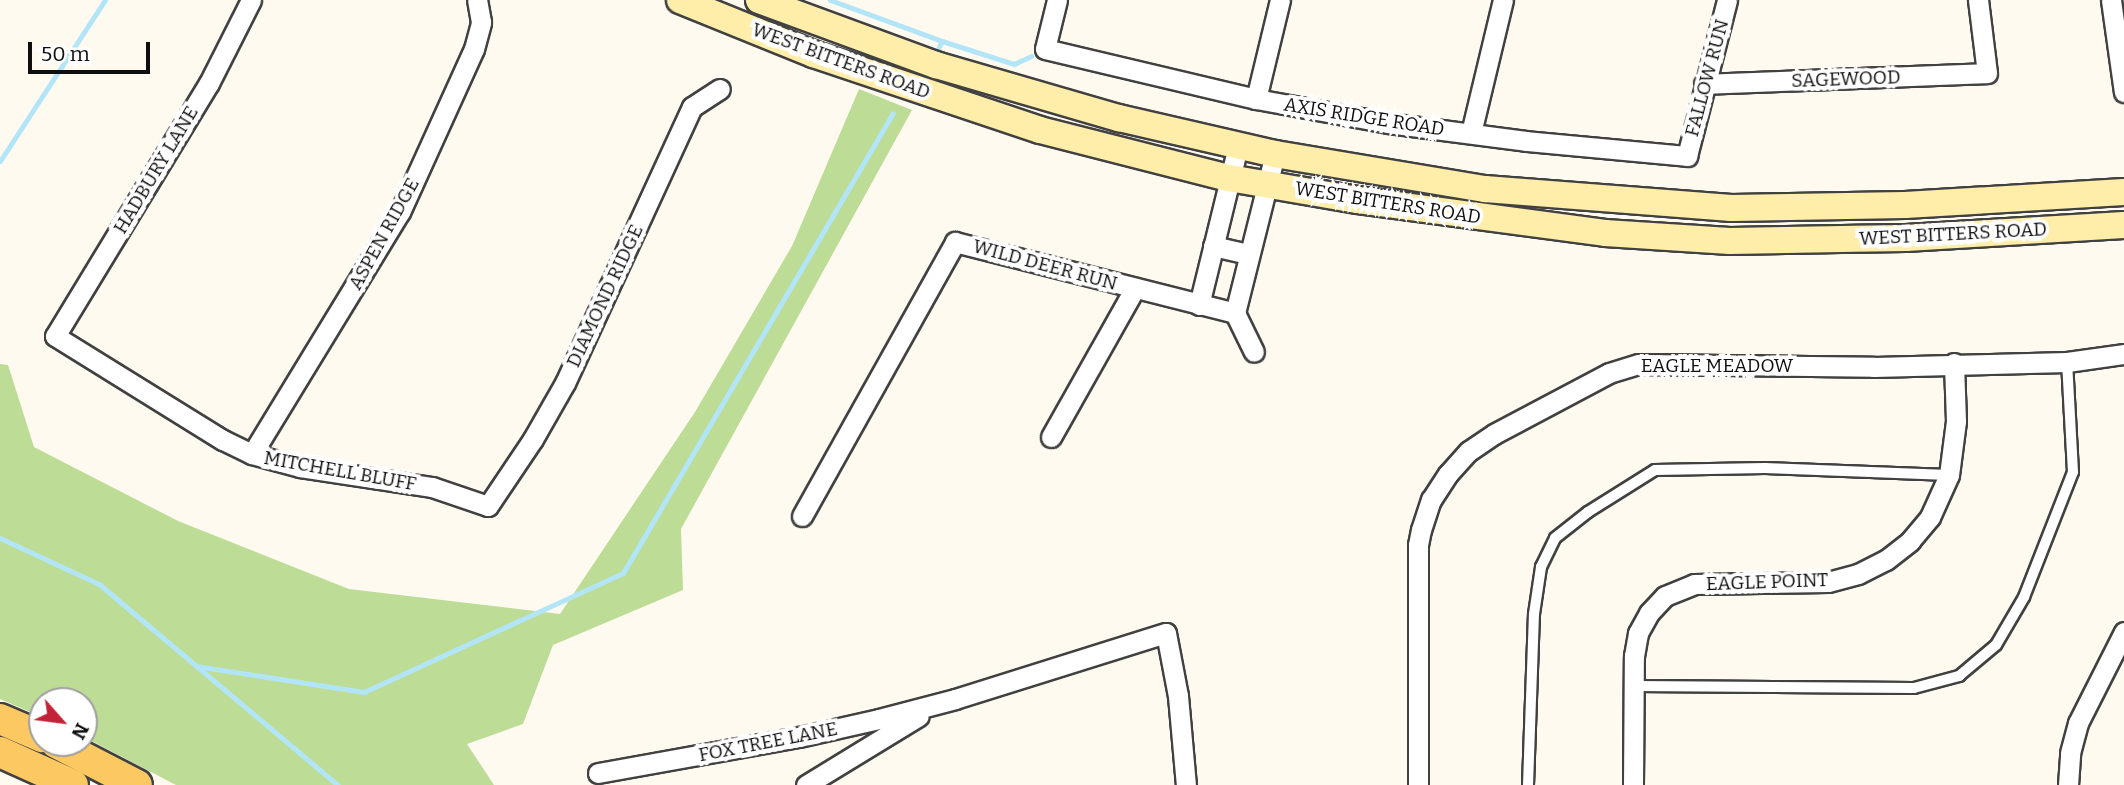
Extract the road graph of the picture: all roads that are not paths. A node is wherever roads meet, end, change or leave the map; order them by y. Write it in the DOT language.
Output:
graph roads {
  1 [pos="251,0"];
  2 [pos="477,0"];
  3 [pos="680,0"];
  4 [pos="759,0"];
  5 [pos="1057,0"];
  6 [pos="1280,0"];
  7 [pos="1503,0"];
  8 [pos="1727,0"];
  9 [pos="1978,0"];
  10 [pos="2111,0"];
  11 [pos="825,25"];
  12 [pos="813,54"];
  13 [pos="1704,84"];
  14 [pos="720,89"];
  15 [pos="2124,92"];
  16 [pos="1256,99"];
  17 [pos="1471,133"];
  18 [pos="1238,146"];
  19 [pos="1275,154"];
  20 [pos="1687,156"];
  21 [pos="1229,178"];
  22 [pos="1267,184"];
  23 [pos="2124,192"];
  24 [pos="2124,225"];
  25 [pos="1213,246"];
  26 [pos="1248,254"];
  27 [pos="1135,288"];
  28 [pos="1199,305"];
  29 [pos="1235,313"];
  30 [pos="55,336"];
  31 [pos="1254,352"];
  32 [pos="2124,354"];
  33 [pos="2067,362"];
  34 [pos="1954,363"];
  35 [pos="1051,437"];
  36 [pos="253,454"];
  37 [pos="1949,475"];
  38 [pos="488,506"];
  39 [pos="802,516"];
  40 [pos="2124,632"];
  41 [pos="1634,686"];
  42 [pos="955,699"];
  43 [pos="0,719"];
  44 [pos="28,731"];
  45 [pos="0,752"];
  46 [pos="82,757"];
  47 [pos="74,785"];
  48 [pos="137,785"];
  49 [pos="614,785"];
  50 [pos="806,785"];
  51 [pos="1186,785"];
  52 [pos="1418,785"];
  53 [pos="1528,785"];
  54 [pos="1633,785"];
  55 [pos="2068,785"];
  1 -- 30 [label="street, HADBURY LANE"];
  2 -- 36 [label="street, ASPEN RIDGE"];
  3 -- 12 [label="main road, WEST BITTERS ROAD"];
  4 -- 11 [label="main road, WEST BITTERS ROAD"];
  5 -- 16 [label="street, AXIS RIDGE ROAD"];
  6 -- 16 [label="street"];
  7 -- 17 [label="street"];
  8 -- 13 [label="street, FALLOW RUN"];
  9 -- 13 [label="street, SAGEWOOD"];
  10 -- 15 [label="street"];
  11 -- 12 [label="main road"];
  11 -- 18 [label="main road, WEST BITTERS ROAD"];
  12 -- 21 [label="main road, WEST BITTERS ROAD"];
  13 -- 20 [label="street, FALLOW RUN"];
  14 -- 38 [label="street, DIAMOND RIDGE"];
  16 -- 17 [label="street, AXIS RIDGE ROAD"];
  17 -- 20 [label="street, AXIS RIDGE ROAD"];
  18 -- 19 [label="main road, WEST BITTERS ROAD"];
  18 -- 21 [label="street"];
  19 -- 22 [label="street"];
  19 -- 23 [label="main road, WEST BITTERS ROAD"];
  21 -- 22 [label="main road, WEST BITTERS ROAD"];
  21 -- 25 [label="street"];
  22 -- 24 [label="main road, WEST BITTERS ROAD"];
  22 -- 26 [label="street"];
  25 -- 26 [label="street"];
  25 -- 28 [label="street"];
  26 -- 29 [label="street"];
  27 -- 28 [label="street, WILD DEER RUN"];
  27 -- 35 [label="street"];
  27 -- 39 [label="street, WILD DEER RUN"];
  28 -- 29 [label="street, WILD DEER RUN"];
  29 -- 31 [label="street"];
  30 -- 36 [label="street, MITCHELL BLUFF"];
  32 -- 33 [label="street, EAGLE MEADOW"];
  33 -- 34 [label="street, EAGLE MEADOW"];
  33 -- 41 [label="lane"];
  34 -- 37 [label="street, EAGLE POINT"];
  34 -- 52 [label="street, EAGLE MEADOW"];
  36 -- 38 [label="street, MITCHELL BLUFF"];
  37 -- 41 [label="street, EAGLE POINT"];
  37 -- 53 [label="lane"];
  40 -- 55 [label="street"];
  41 -- 54 [label="street, EAGLE POINT"];
  42 -- 49 [label="street, FOX TREE LANE"];
  42 -- 50 [label="street, FOX TREE LANE"];
  42 -- 51 [label="street, FOX TREE LANE"];
  43 -- 44 [label="main road"];
  45 -- 47 [label="main road"];
  46 -- 48 [label="main road"];
}
